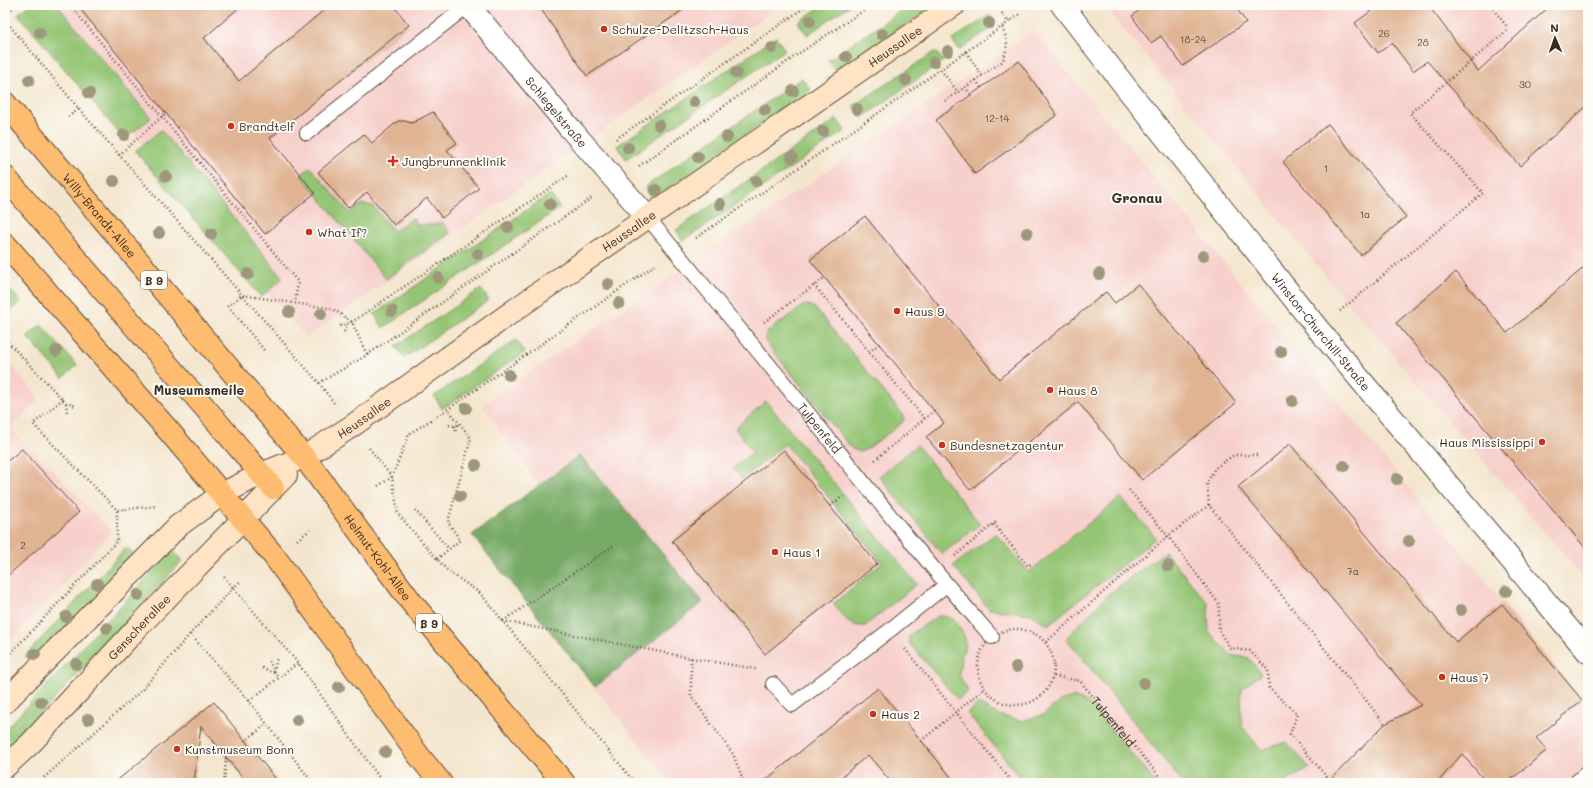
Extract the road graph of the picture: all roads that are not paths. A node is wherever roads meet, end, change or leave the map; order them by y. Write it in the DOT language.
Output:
graph roads {
  1 [pos="468,5"];
  2 [pos="954,5"];
  3 [pos="1062,5"];
  4 [pos="5,103"];
  5 [pos="308,133"];
  6 [pos="5,177"];
  7 [pos="648,218"];
  8 [pos="5,244"];
  9 [pos="304,457"];
  10 [pos="267,481"];
  11 [pos="222,494"];
  12 [pos="243,519"];
  13 [pos="946,585"];
  14 [pos="992,637"];
  15 [pos="1588,652"];
  16 [pos="772,684"];
  17 [pos="5,702"];
  18 [pos="5,767"];
  19 [pos="1588,772"];
  20 [pos="441,783"];
  21 [pos="564,783"];
  22 [pos="1575,783"];
  1 -- 5 [label="lane"];
  1 -- 7 [label="street, Schlegelstraße"];
  2 -- 7 [label="street, Heussallee"];
  3 -- 15 [label="street, Winston-Churchill-Straße"];
  4 -- 9 [label="main road, Willy-Brandt-Allee / B 9"];
  6 -- 10 [label="main road"];
  7 -- 9 [label="street, Heussallee"];
  7 -- 13 [label="lane, Tulpenfeld"];
  8 -- 11 [label="main road"];
  9 -- 10 [label="street, Heussallee"];
  9 -- 21 [label="main road, Helmut-Kohl-Allee / B 9"];
  10 -- 11 [label="street"];
  10 -- 12 [label="street, Genscherallee"];
  11 -- 12 [label="main road"];
  11 -- 17 [label="street"];
  12 -- 18 [label="street, Genscherallee"];
  12 -- 20 [label="main road"];
  13 -- 14 [label="lane, Tulpenfeld"];
  13 -- 16 [label="lane"];
  19 -- 22 [label="lane"];
}
